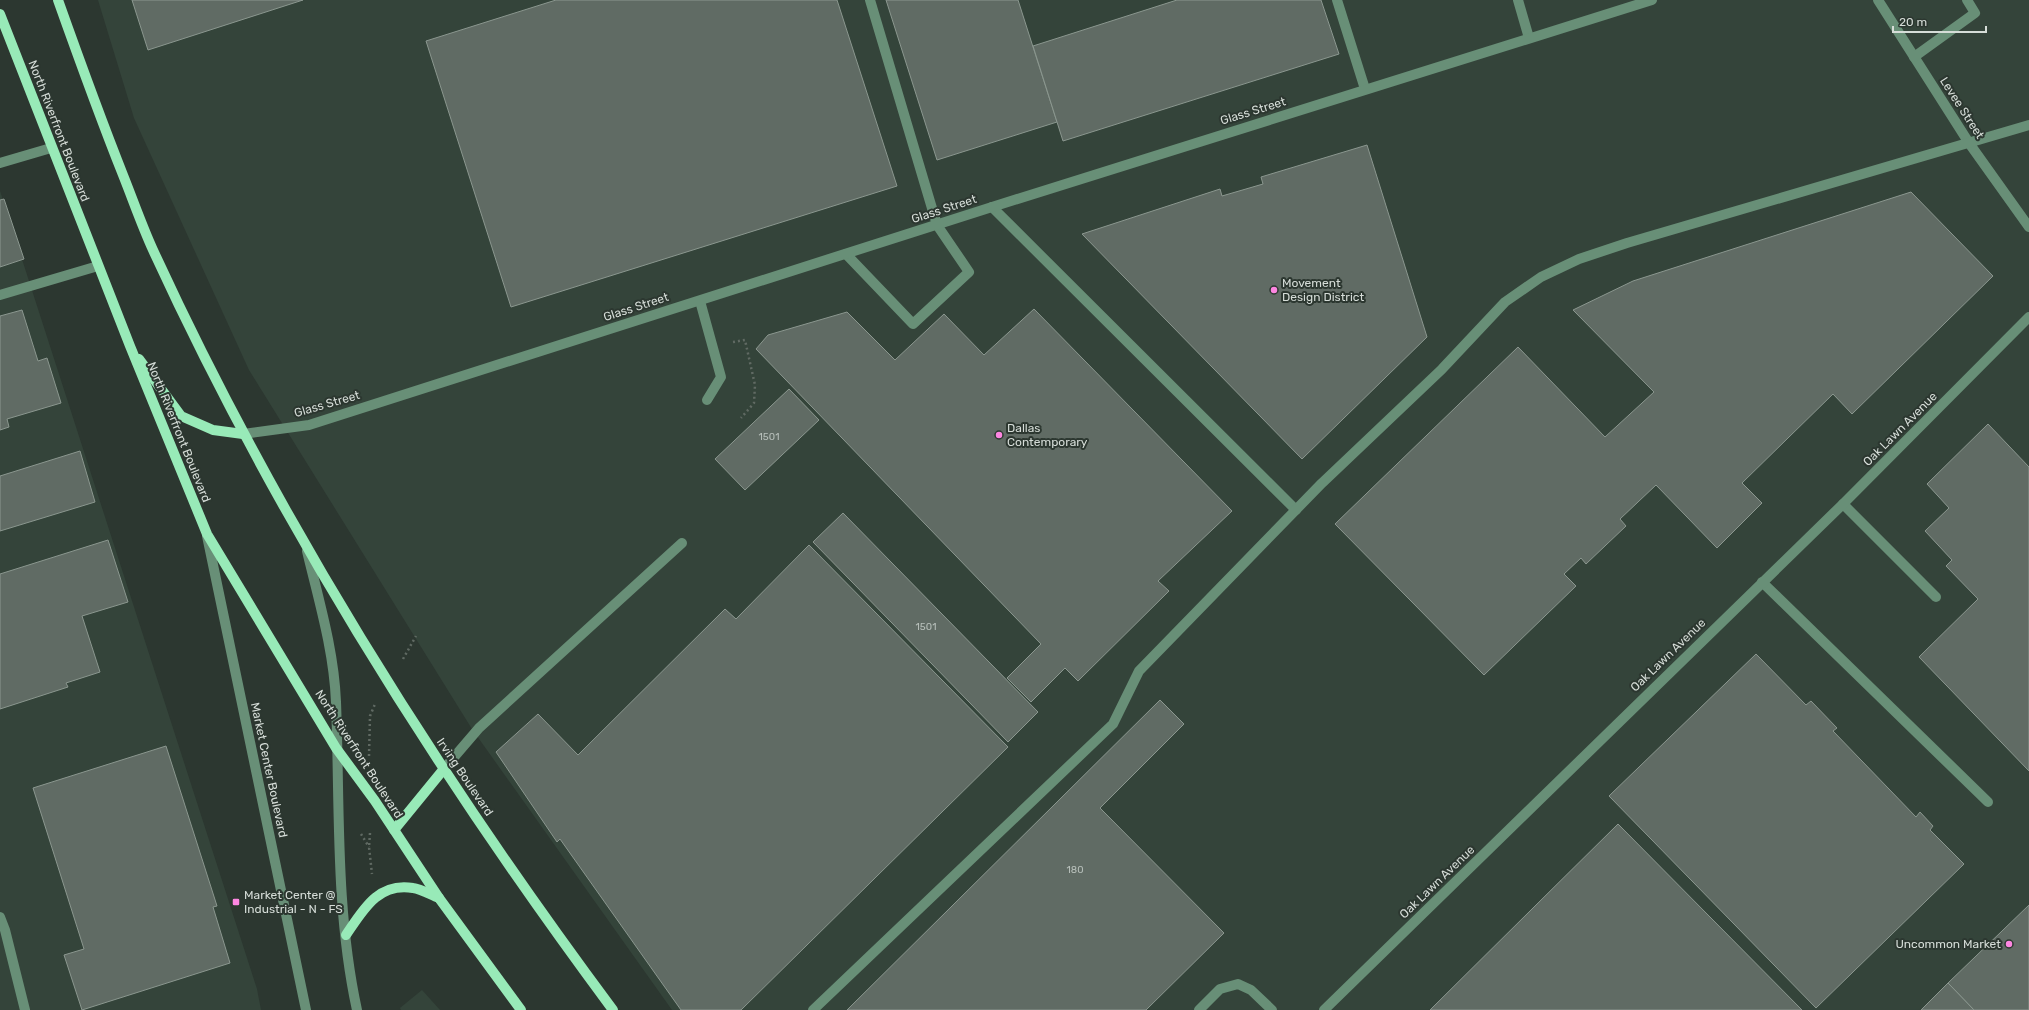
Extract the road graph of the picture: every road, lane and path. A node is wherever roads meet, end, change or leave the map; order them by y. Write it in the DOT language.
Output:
graph roads {
  1 [pos="58,0"];
  2 [pos="870,0"];
  3 [pos="1337,0"];
  4 [pos="1518,0"];
  5 [pos="1652,0"];
  6 [pos="1878,0"];
  7 [pos="1966,0"];
  8 [pos="0,14"];
  9 [pos="1529,38"];
  10 [pos="1914,57"];
  11 [pos="1365,89"];
  12 [pos="2029,125"];
  13 [pos="1969,143"];
  14 [pos="51,148"];
  15 [pos="0,163"];
  16 [pos="992,207"];
  17 [pos="936,225"];
  18 [pos="2029,227"];
  19 [pos="846,254"];
  20 [pos="98,266"];
  21 [pos="0,295"];
  22 [pos="700,301"];
  23 [pos="2029,318"];
  24 [pos="732,342"];
  25 [pos="130,346"];
  26 [pos="707,400"];
  27 [pos="742,418"];
  28 [pos="243,434"];
  29 [pos="1843,504"];
  30 [pos="1296,510"];
  31 [pos="207,534"];
  32 [pos="682,543"];
  33 [pos="307,551"];
  34 [pos="1762,582"];
  35 [pos="1936,597"];
  36 [pos="416,636"];
  37 [pos="403,659"];
  38 [pos="375,704"];
  39 [pos="336,748"];
  40 [pos="372,764"];
  41 [pos="444,770"];
  42 [pos="1988,802"];
  43 [pos="394,830"];
  44 [pos="370,832"];
  45 [pos="361,833"];
  46 [pos="369,847"];
  47 [pos="373,879"];
  48 [pos="439,898"];
  49 [pos="0,917"];
  50 [pos="346,935"];
  51 [pos="25,1010"];
  52 [pos="306,1010"];
  53 [pos="357,1010"];
  54 [pos="521,1010"];
  55 [pos="613,1010"];
  56 [pos="813,1010"];
  57 [pos="1199,1010"];
  58 [pos="1272,1010"];
  59 [pos="1324,1010"];
  1 -- 28 [label="main road"];
  2 -- 17 [label="street"];
  3 -- 11 [label="street"];
  4 -- 9 [label="street"];
  5 -- 9 [label="street, Glass Street"];
  6 -- 10 [label="street, Levee Street"];
  7 -- 10 [label="street"];
  8 -- 14 [label="main road, North Riverfront Boulevard"];
  9 -- 11 [label="street, Glass Street"];
  10 -- 13 [label="street, Levee Street"];
  11 -- 16 [label="street, Glass Street"];
  12 -- 13 [label="street"];
  13 -- 18 [label="street, Levee Street"];
  13 -- 30 [label="street"];
  14 -- 15 [label="street"];
  14 -- 20 [label="main road, North Riverfront Boulevard"];
  16 -- 17 [label="street, Glass Street"];
  16 -- 30 [label="street"];
  17 -- 19 [label="street, Glass Street"];
  17 -- 19 [label="street"];
  19 -- 22 [label="street, Glass Street"];
  20 -- 21 [label="street"];
  20 -- 25 [label="main road, North Riverfront Boulevard"];
  22 -- 26 [label="street"];
  22 -- 28 [label="street, Glass Street"];
  23 -- 29 [label="street, Oak Lawn Avenue"];
  24 -- 27 [label="path"];
  25 -- 28 [label="main road"];
  25 -- 31 [label="main road, North Riverfront Boulevard"];
  28 -- 33 [label="main road"];
  29 -- 34 [label="street, Oak Lawn Avenue"];
  29 -- 35 [label="street"];
  30 -- 56 [label="street"];
  31 -- 39 [label="main road, North Riverfront Boulevard"];
  31 -- 52 [label="street, Market Center Boulevard"];
  32 -- 41 [label="street"];
  33 -- 39 [label="street"];
  33 -- 41 [label="main road, Irving Boulevard"];
  34 -- 42 [label="street"];
  34 -- 59 [label="street, Oak Lawn Avenue"];
  36 -- 37 [label="path"];
  38 -- 40 [label="path"];
  39 -- 43 [label="main road, North Riverfront Boulevard"];
  39 -- 50 [label="street"];
  41 -- 43 [label="main road"];
  41 -- 55 [label="main road, Irving Boulevard"];
  43 -- 48 [label="main road"];
  44 -- 46 [label="path"];
  45 -- 46 [label="path"];
  46 -- 47 [label="path"];
  48 -- 50 [label="main road"];
  48 -- 54 [label="main road"];
  49 -- 51 [label="street"];
  50 -- 53 [label="street"];
  57 -- 58 [label="street"];
}
